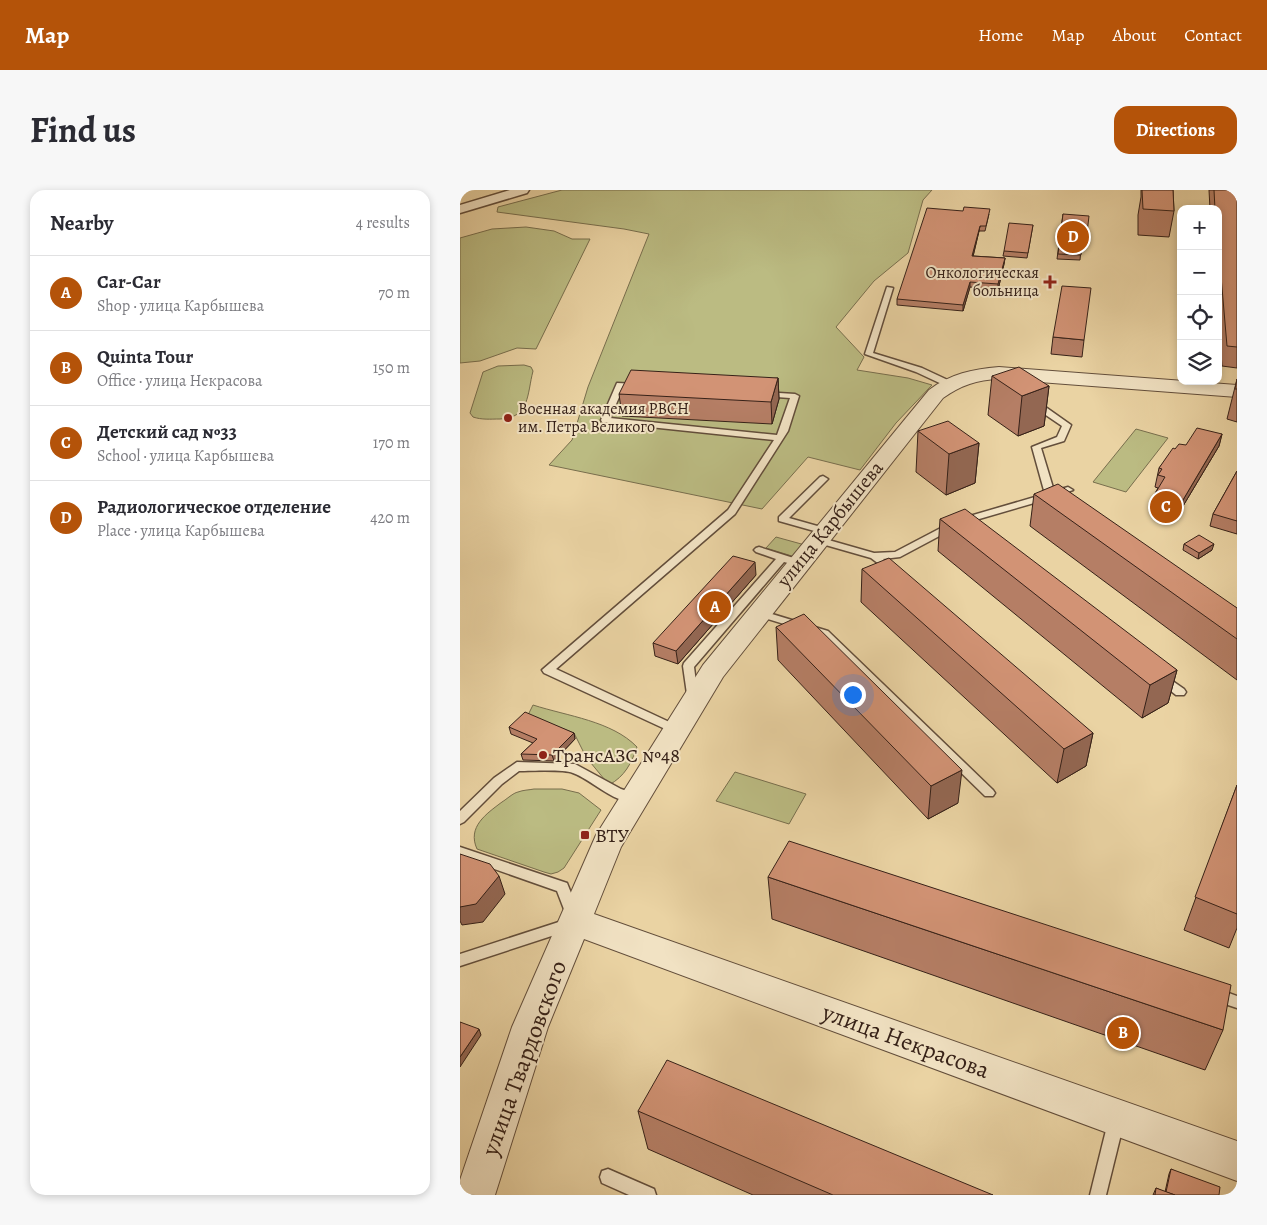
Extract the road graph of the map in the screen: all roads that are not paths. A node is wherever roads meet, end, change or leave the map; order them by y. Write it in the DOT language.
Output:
graph roads {
  1 [pos="523,190"];
  2 [pos="460,209"];
  3 [pos="889,288"];
  4 [pos="1177,383"];
  5 [pos="949,384"];
  6 [pos="1195,385"];
  7 [pos="650,387"];
  8 [pos="1237,391"];
  9 [pos="756,394"];
  10 [pos="1033,402"];
  11 [pos="780,438"];
  12 [pos="823,479"];
  13 [pos="1068,490"];
  14 [pos="1050,495"];
  15 [pos="1065,506"];
  16 [pos="821,536"];
  17 [pos="759,550"];
  18 [pos="874,556"];
  19 [pos="790,561"];
  20 [pos="896,575"];
  21 [pos="759,613"];
  22 [pos="1149,668"];
  23 [pos="1180,692"];
  24 [pos="693,703"];
  25 [pos="676,730"];
  26 [pos="989,792"];
  27 [pos="635,798"];
  28 [pos="460,819"];
  29 [pos="460,852"];
  30 [pos="576,922"];
  31 [pos="460,960"];
  32 [pos="1205,991"];
  33 [pos="1237,1002"];
  34 [pos="1117,1118"];
  35 [pos="1237,1160"];
  36 [pos="608,1176"];
  37 [pos="475,1195"];
  38 [pos="648,1195"];
  39 [pos="1098,1195"];
  1 -- 2 [label="street"];
  3 -- 5 [label="lane"];
  4 -- 5 [label="street, улица Карбышева"];
  5 -- 16 [label="street, улица Карбышева"];
  6 -- 8 [label="street, улица Карбышева"];
  7 -- 11 [label="lane"];
  9 -- 11 [label="lane"];
  10 -- 14 [label="lane"];
  11 -- 25 [label="lane"];
  12 -- 16 [label="lane"];
  13 -- 14 [label="lane"];
  14 -- 15 [label="lane"];
  14 -- 18 [label="lane"];
  16 -- 18 [label="lane"];
  16 -- 19 [label="street, улица Карбышева"];
  17 -- 19 [label="lane"];
  18 -- 20 [label="lane"];
  19 -- 21 [label="street, улица Карбышева"];
  19 -- 24 [label="lane"];
  21 -- 24 [label="street, улица Карбышева"];
  21 -- 26 [label="lane"];
  22 -- 23 [label="lane"];
  24 -- 25 [label="street, улица Карбышева"];
  25 -- 27 [label="street, улица Карбышева"];
  27 -- 28 [label="lane"];
  27 -- 30 [label="street, улица Карбышева"];
  29 -- 30 [label="lane"];
  30 -- 31 [label="lane"];
  30 -- 34 [label="street, улица Некрасова"];
  30 -- 37 [label="street, улица Твардовского"];
  32 -- 33 [label="lane"];
  34 -- 35 [label="street, улица Некрасова"];
  34 -- 39 [label="lane"];
  36 -- 38 [label="lane"];
}
